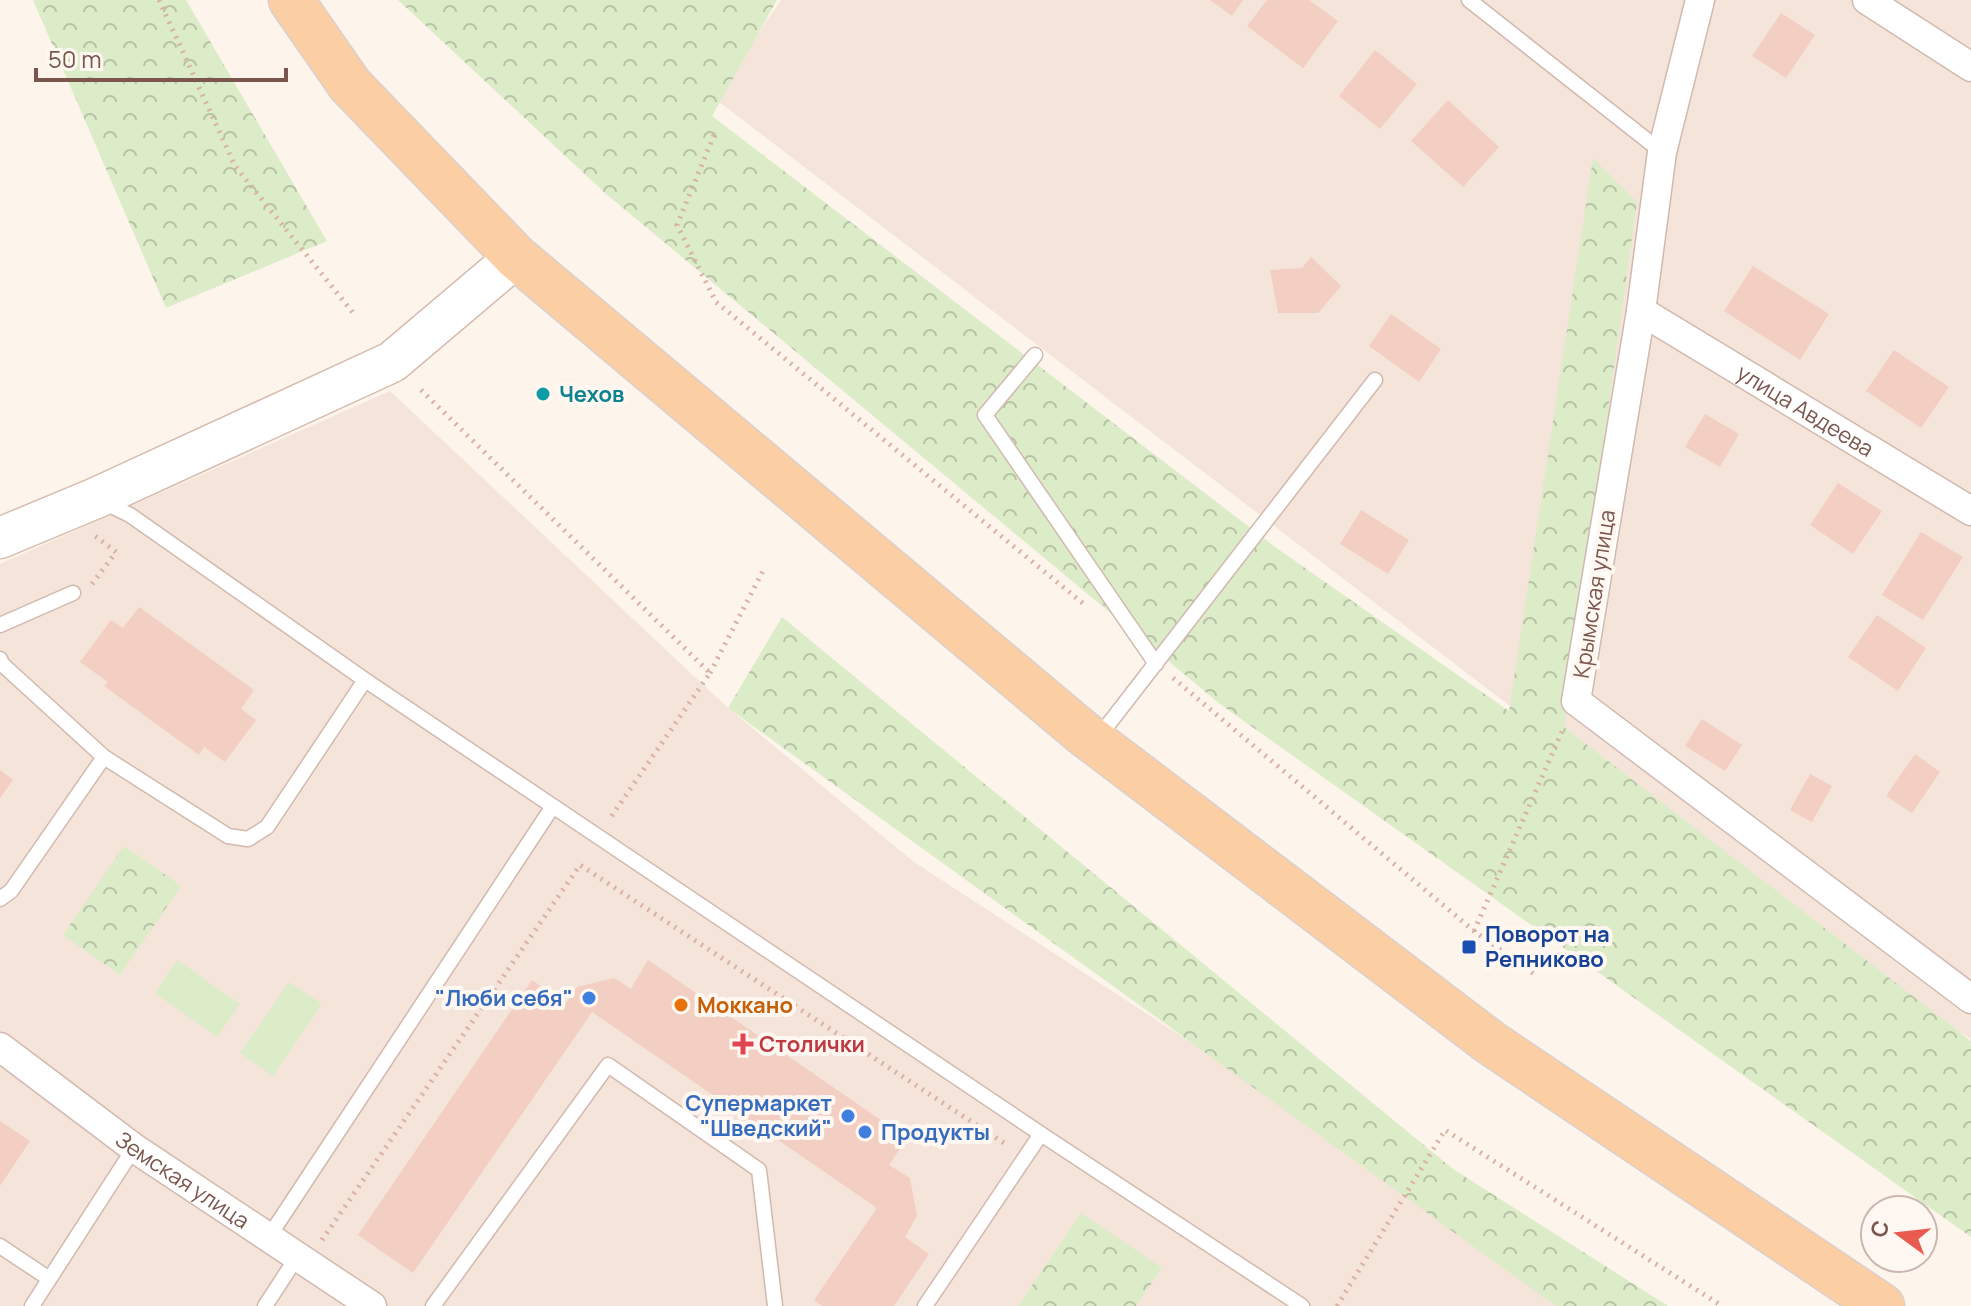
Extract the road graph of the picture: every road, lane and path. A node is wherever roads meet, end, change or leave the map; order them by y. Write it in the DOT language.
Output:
graph roads {
  1 [pos="159,0"];
  2 [pos="291,0"];
  3 [pos="1469,0"];
  4 [pos="1700,0"];
  5 [pos="1867,0"];
  6 [pos="1971,67"];
  7 [pos="714,135"];
  8 [pos="1662,152"];
  9 [pos="516,257"];
  10 [pos="1641,311"];
  11 [pos="354,314"];
  12 [pos="1035,355"];
  13 [pos="1375,380"];
  14 [pos="421,390"];
  15 [pos="1971,511"];
  16 [pos="93,515"];
  17 [pos="0,538"];
  18 [pos="764,569"];
  19 [pos="73,593"];
  20 [pos="1095,614"];
  21 [pos="0,625"];
  22 [pos="0,659"];
  23 [pos="1156,664"];
  24 [pos="710,673"];
  25 [pos="365,680"];
  26 [pos="1576,701"];
  27 [pos="1095,742"];
  28 [pos="104,757"];
  29 [pos="553,806"];
  30 [pos="597,836"];
  31 [pos="0,899"];
  32 [pos="1474,931"];
  33 [pos="1534,974"];
  34 [pos="1971,999"];
  35 [pos="0,1047"];
  36 [pos="1041,1134"];
  37 [pos="134,1148"];
  38 [pos="1000,1157"];
  39 [pos="268,1238"];
  40 [pos="0,1246"];
  41 [pos="308,1251"];
  42 [pos="48,1278"];
  43 [pos="32,1306"];
  44 [pos="265,1306"];
  45 [pos="372,1306"];
  46 [pos="433,1306"];
  47 [pos="775,1306"];
  48 [pos="925,1306"];
  49 [pos="1302,1306"];
  50 [pos="1337,1306"];
  51 [pos="1722,1306"];
  52 [pos="1882,1306"];
  1 -- 11 [label="path"];
  2 -- 9 [label="main road"];
  3 -- 8 [label="lane"];
  4 -- 8 [label="street, Крымская улица"];
  5 -- 6 [label="street"];
  7 -- 20 [label="path"];
  8 -- 10 [label="street, Крымская улица"];
  9 -- 16 [label="street"];
  9 -- 27 [label="main road"];
  10 -- 15 [label="street, улица Авдеева"];
  10 -- 26 [label="street, Крымская улица"];
  12 -- 23 [label="lane"];
  13 -- 23 [label="lane"];
  14 -- 24 [label="path"];
  16 -- 17 [label="street"];
  16 -- 19 [label="path"];
  16 -- 25 [label="lane"];
  18 -- 24 [label="path"];
  19 -- 21 [label="lane"];
  22 -- 28 [label="lane"];
  23 -- 27 [label="lane"];
  23 -- 32 [label="path"];
  24 -- 30 [label="path"];
  25 -- 28 [label="lane"];
  25 -- 29 [label="lane"];
  26 -- 32 [label="path"];
  26 -- 34 [label="street, Крымская улица"];
  27 -- 52 [label="main road"];
  28 -- 31 [label="lane"];
  29 -- 30 [label="lane"];
  29 -- 39 [label="lane"];
  30 -- 36 [label="lane"];
  32 -- 33 [label="path"];
  35 -- 37 [label="street, Земская улица"];
  36 -- 48 [label="lane"];
  36 -- 49 [label="lane"];
  37 -- 39 [label="street, Земская улица"];
  37 -- 42 [label="lane"];
  38 -- 41 [label="path"];
  39 -- 41 [label="street, Земская улица"];
  40 -- 42 [label="lane"];
  41 -- 44 [label="lane"];
  41 -- 45 [label="street, Земская улица"];
  42 -- 43 [label="lane"];
  46 -- 47 [label="lane"];
  50 -- 51 [label="path"];
}
